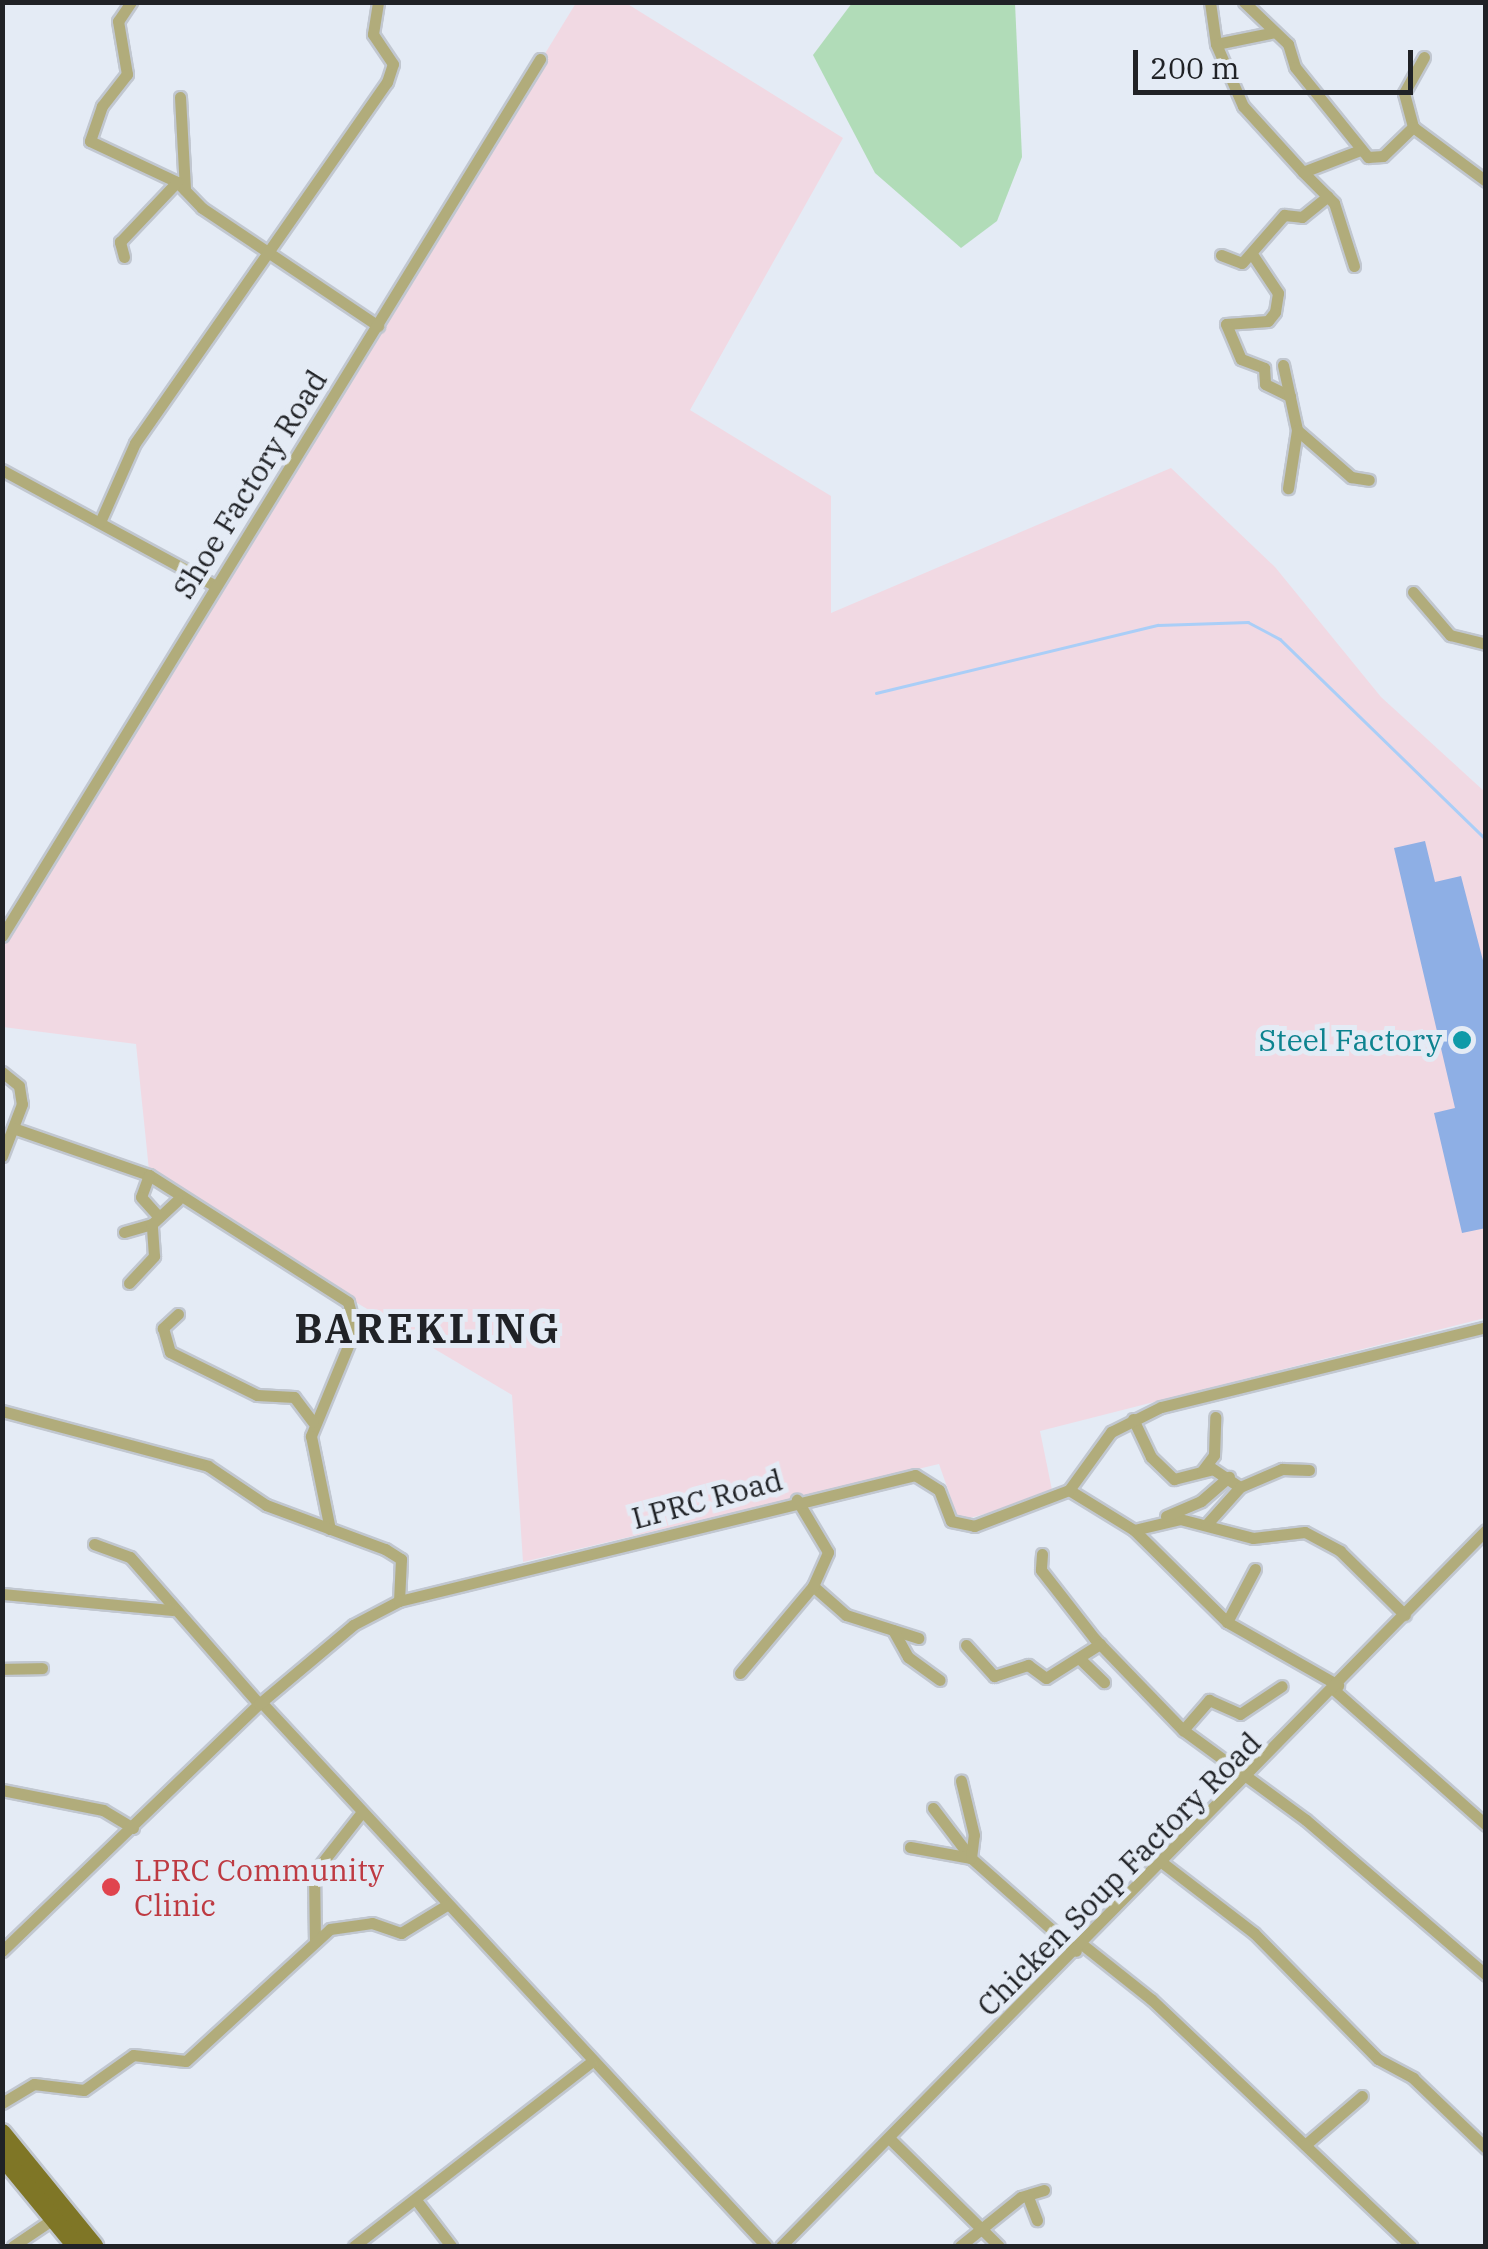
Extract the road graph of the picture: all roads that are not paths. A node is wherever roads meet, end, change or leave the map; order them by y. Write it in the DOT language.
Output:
graph roads {
  1 [pos="132,2"];
  2 [pos="378,2"];
  3 [pos="1210,2"];
  4 [pos="1244,2"];
  5 [pos="1275,32"];
  6 [pos="1216,44"];
  7 [pos="1424,57"];
  8 [pos="540,59"];
  9 [pos="180,96"];
  10 [pos="1412,128"];
  11 [pos="1360,150"];
  12 [pos="1302,172"];
  13 [pos="1486,181"];
  14 [pos="181,186"];
  15 [pos="1328,196"];
  16 [pos="269,254"];
  17 [pos="1252,254"];
  18 [pos="1220,255"];
  19 [pos="124,257"];
  20 [pos="1354,266"];
  21 [pos="378,326"];
  22 [pos="1283,365"];
  23 [pos="1290,396"];
  24 [pos="1296,430"];
  25 [pos="2,470"];
  26 [pos="1369,480"];
  27 [pos="1288,488"];
  28 [pos="100,522"];
  29 [pos="216,586"];
  30 [pos="1413,592"];
  31 [pos="1486,644"];
  32 [pos="2,936"];
  33 [pos="2,1072"];
  34 [pos="13,1128"];
  35 [pos="2,1156"];
  36 [pos="148,1175"];
  37 [pos="178,1200"];
  38 [pos="156,1221"];
  39 [pos="124,1232"];
  40 [pos="129,1283"];
  41 [pos="178,1314"];
  42 [pos="1486,1328"];
  43 [pos="2,1410"];
  44 [pos="1215,1417"];
  45 [pos="1133,1419"];
  46 [pos="313,1422"];
  47 [pos="1202,1470"];
  48 [pos="1309,1470"];
  49 [pos="1230,1477"];
  50 [pos="1240,1487"];
  51 [pos="1068,1490"];
  52 [pos="797,1500"];
  53 [pos="1206,1525"];
  54 [pos="330,1529"];
  55 [pos="1137,1529"];
  56 [pos="1486,1530"];
  57 [pos="94,1544"];
  58 [pos="1042,1554"];
  59 [pos="1255,1569"];
  60 [pos="813,1586"];
  61 [pos="2,1594"];
  62 [pos="398,1601"];
  63 [pos="172,1610"];
  64 [pos="1405,1615"];
  65 [pos="1228,1622"];
  66 [pos="893,1630"];
  67 [pos="918,1638"];
  68 [pos="1100,1644"];
  69 [pos="966,1645"];
  70 [pos="1081,1660"];
  71 [pos="42,1668"];
  72 [pos="2,1669"];
  73 [pos="740,1673"];
  74 [pos="940,1680"];
  75 [pos="1104,1682"];
  76 [pos="1282,1686"];
  77 [pos="1335,1687"];
  78 [pos="261,1703"];
  79 [pos="1183,1730"];
  80 [pos="1249,1779"];
  81 [pos="961,1781"];
  82 [pos="2,1790"];
  83 [pos="933,1808"];
  84 [pos="362,1812"];
  85 [pos="1486,1825"];
  86 [pos="133,1828"];
  87 [pos="910,1847"];
  88 [pos="971,1858"];
  89 [pos="1164,1864"];
  90 [pos="445,1906"];
  91 [pos="315,1942"];
  92 [pos="1080,1948"];
  93 [pos="2,1951"];
  94 [pos="1486,1975"];
  95 [pos="591,2062"];
  96 [pos="1362,2096"];
  97 [pos="2,2103"];
  98 [pos="2,2134"];
  99 [pos="891,2140"];
  100 [pos="1304,2145"];
  101 [pos="1486,2148"];
  102 [pos="2,2156"];
  103 [pos="1044,2190"];
  104 [pos="1028,2197"];
  105 [pos="416,2200"];
  106 [pos="54,2219"];
  107 [pos="1037,2220"];
  108 [pos="981,2229"];
  109 [pos="13,2246"];
  110 [pos="76,2246"];
  111 [pos="94,2246"];
  112 [pos="354,2246"];
  113 [pos="451,2246"];
  114 [pos="766,2246"];
  115 [pos="780,2246"];
  116 [pos="960,2246"];
  117 [pos="999,2246"];
  118 [pos="1411,2246"];
  1 -- 14 [label="street"];
  2 -- 16 [label="street"];
  3 -- 6 [label="street"];
  4 -- 5 [label="street"];
  5 -- 6 [label="street"];
  5 -- 11 [label="street"];
  6 -- 12 [label="street"];
  7 -- 10 [label="street"];
  8 -- 21 [label="street, Shoe Factory Road"];
  9 -- 14 [label="street"];
  10 -- 11 [label="street"];
  10 -- 13 [label="street"];
  11 -- 12 [label="street"];
  12 -- 15 [label="street"];
  14 -- 16 [label="street"];
  14 -- 19 [label="street"];
  15 -- 17 [label="street"];
  15 -- 20 [label="street"];
  16 -- 21 [label="street"];
  16 -- 28 [label="street"];
  17 -- 18 [label="street"];
  17 -- 23 [label="street"];
  21 -- 29 [label="street, Shoe Factory Road"];
  22 -- 23 [label="street"];
  23 -- 24 [label="street"];
  24 -- 26 [label="street"];
  24 -- 27 [label="street"];
  25 -- 28 [label="street"];
  28 -- 29 [label="street"];
  29 -- 32 [label="street, Shoe Factory Road"];
  30 -- 31 [label="street"];
  33 -- 34 [label="street"];
  34 -- 35 [label="street"];
  34 -- 36 [label="street"];
  36 -- 37 [label="street"];
  36 -- 38 [label="street"];
  37 -- 38 [label="street"];
  37 -- 46 [label="street"];
  38 -- 39 [label="street"];
  38 -- 40 [label="street"];
  41 -- 46 [label="street"];
  42 -- 45 [label="street"];
  43 -- 54 [label="street"];
  44 -- 47 [label="street"];
  45 -- 47 [label="street"];
  45 -- 51 [label="street"];
  46 -- 54 [label="street"];
  47 -- 49 [label="street"];
  48 -- 50 [label="street"];
  49 -- 50 [label="street"];
  49 -- 55 [label="street"];
  50 -- 53 [label="street"];
  51 -- 52 [label="street, LPRC Road"];
  51 -- 55 [label="street"];
  52 -- 60 [label="street"];
  52 -- 62 [label="street, LPRC Road"];
  53 -- 55 [label="street"];
  53 -- 64 [label="street"];
  54 -- 62 [label="street"];
  55 -- 65 [label="street"];
  56 -- 64 [label="street, Chicken Soup Factory Road"];
  57 -- 63 [label="street"];
  58 -- 68 [label="street"];
  59 -- 65 [label="street"];
  60 -- 66 [label="street"];
  60 -- 73 [label="street"];
  61 -- 63 [label="street"];
  62 -- 78 [label="street, LPRC Road"];
  63 -- 78 [label="street"];
  64 -- 77 [label="street, Chicken Soup Factory Road"];
  65 -- 77 [label="street"];
  66 -- 67 [label="street"];
  66 -- 74 [label="street"];
  68 -- 70 [label="street"];
  68 -- 79 [label="street"];
  69 -- 70 [label="street"];
  70 -- 75 [label="street"];
  71 -- 72 [label="street"];
  76 -- 79 [label="street"];
  77 -- 80 [label="street, Chicken Soup Factory Road"];
  77 -- 85 [label="street"];
  78 -- 84 [label="street"];
  78 -- 86 [label="street, LPRC Road"];
  79 -- 80 [label="street"];
  80 -- 89 [label="street, Chicken Soup Factory Road"];
  80 -- 94 [label="street"];
  81 -- 88 [label="street"];
  82 -- 86 [label="street"];
  83 -- 88 [label="street"];
  84 -- 90 [label="street"];
  84 -- 91 [label="street"];
  86 -- 93 [label="street, LPRC Road"];
  87 -- 88 [label="street"];
  88 -- 92 [label="street"];
  89 -- 92 [label="street, Chicken Soup Factory Road"];
  89 -- 101 [label="street"];
  90 -- 91 [label="street"];
  90 -- 95 [label="street"];
  91 -- 97 [label="street"];
  92 -- 99 [label="street, Chicken Soup Factory Road"];
  92 -- 100 [label="street"];
  95 -- 105 [label="street"];
  95 -- 114 [label="street"];
  96 -- 100 [label="street"];
  98 -- 111 [label="main road"];
  99 -- 108 [label="street"];
  99 -- 115 [label="street, Chicken Soup Factory Road"];
  100 -- 118 [label="street"];
  102 -- 106 [label="main road"];
  103 -- 104 [label="street"];
  104 -- 107 [label="street"];
  104 -- 108 [label="street"];
  105 -- 112 [label="street"];
  105 -- 113 [label="street"];
  106 -- 109 [label="street"];
  106 -- 110 [label="main road"];
  108 -- 116 [label="street"];
  108 -- 117 [label="street"];
}
